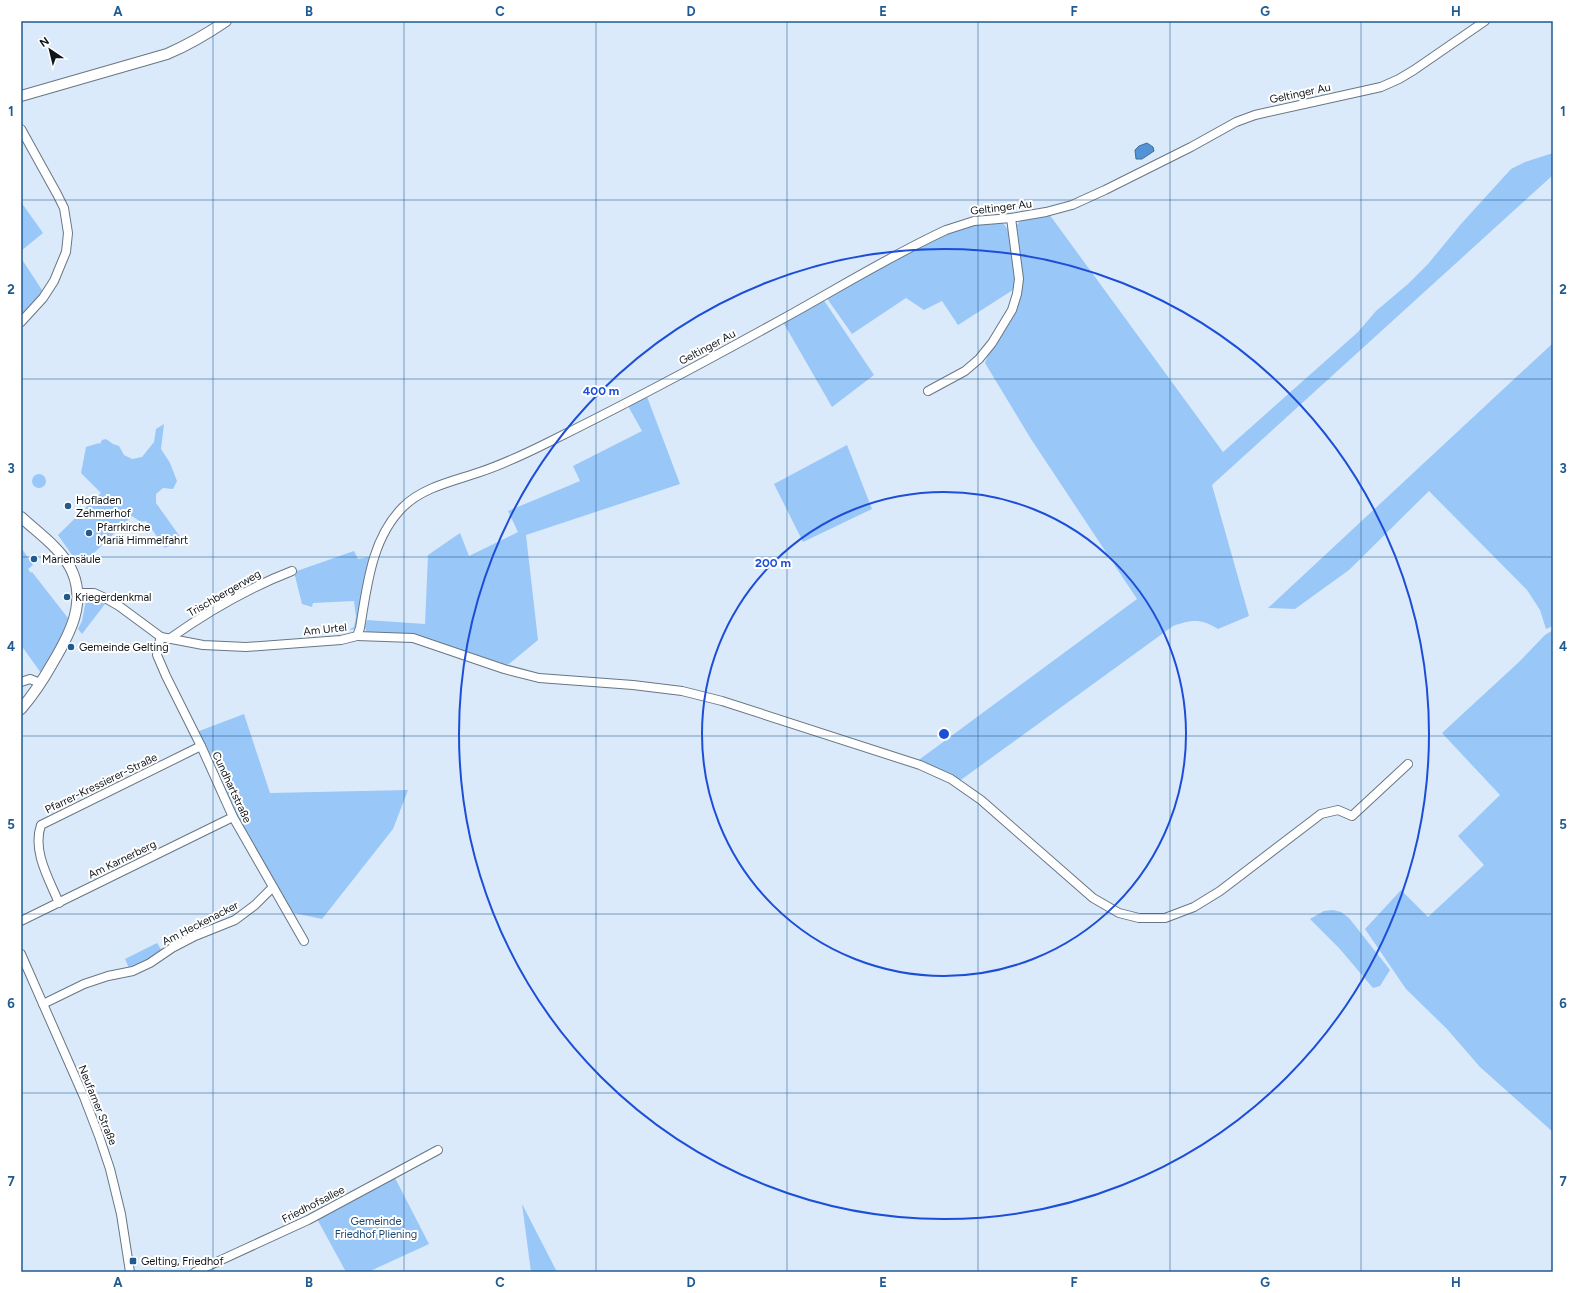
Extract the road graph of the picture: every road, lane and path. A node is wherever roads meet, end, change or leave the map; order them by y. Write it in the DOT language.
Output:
graph roads {
  1 [pos="226,21"];
  2 [pos="1485,21"];
  3 [pos="21,96"];
  4 [pos="21,129"];
  5 [pos="1011,218"];
  6 [pos="21,322"];
  7 [pos="928,391"];
  8 [pos="531,450"];
  9 [pos="21,517"];
  10 [pos="292,571"];
  11 [pos="78,593"];
  12 [pos="357,636"];
  13 [pos="165,638"];
  14 [pos="21,682"];
  15 [pos="40,683"];
  16 [pos="21,709"];
  17 [pos="200,746"];
  18 [pos="1408,764"];
  19 [pos="233,817"];
  20 [pos="273,887"];
  21 [pos="59,903"];
  22 [pos="21,921"];
  23 [pos="304,941"];
  24 [pos="21,954"];
  25 [pos="43,1004"];
  26 [pos="438,1150"];
  27 [pos="130,1272"];
  28 [pos="195,1272"];
  1 -- 3 [label="main road"];
  2 -- 5 [label="street, Geltinger Au"];
  4 -- 6 [label="street"];
  5 -- 7 [label="street"];
  5 -- 8 [label="street, Geltinger Au"];
  8 -- 12 [label="street, Am Urtel"];
  9 -- 11 [label="main road"];
  10 -- 13 [label="street, Trischbergerweg"];
  11 -- 13 [label="street, Am Urtel"];
  11 -- 15 [label="main road"];
  12 -- 13 [label="street, Am Urtel"];
  12 -- 18 [label="street"];
  13 -- 17 [label="street, Cundhartstraße"];
  14 -- 15 [label="street"];
  15 -- 16 [label="main road"];
  17 -- 19 [label="street, Cundhartstraße"];
  17 -- 21 [label="street, Pfarrer-Kressierer-Straße"];
  19 -- 20 [label="street, Cundhartstraße"];
  19 -- 21 [label="street, Am Karnerberg"];
  20 -- 23 [label="street, Cundhartstraße"];
  20 -- 25 [label="street, Am Heckenacker"];
  21 -- 22 [label="street, Am Karnerberg"];
  24 -- 25 [label="street, Neufarner Straße"];
  25 -- 27 [label="street, Neufarner Straße"];
  26 -- 28 [label="street, Friedhofsallee"];
}
